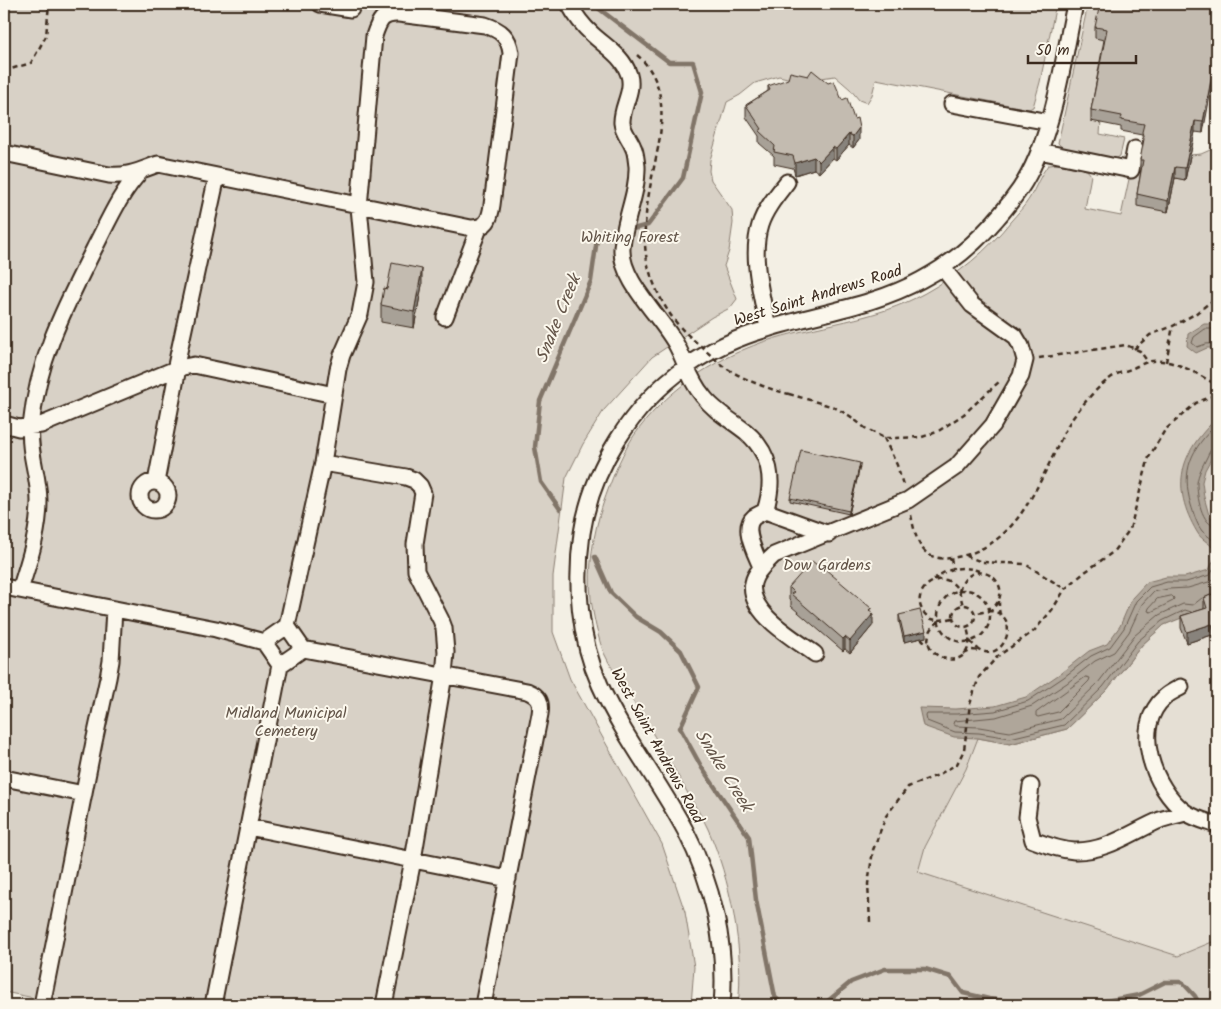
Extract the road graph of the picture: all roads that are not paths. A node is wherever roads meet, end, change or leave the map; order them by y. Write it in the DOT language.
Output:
graph roads {
  1 [pos="320,4"];
  2 [pos="352,4"];
  3 [pos="569,4"];
  4 [pos="1075,4"];
  5 [pos="952,104"];
  6 [pos="1049,122"];
  7 [pos="1135,148"];
  8 [pos="1039,151"];
  9 [pos="4,153"];
  10 [pos="142,170"];
  11 [pos="109,176"];
  12 [pos="217,176"];
  13 [pos="787,182"];
  14 [pos="359,206"];
  15 [pos="115,208"];
  16 [pos="479,228"];
  17 [pos="943,268"];
  18 [pos="445,317"];
  19 [pos="768,328"];
  20 [pos="685,367"];
  21 [pos="177,369"];
  22 [pos="334,395"];
  23 [pos="4,424"];
  24 [pos="31,426"];
  25 [pos="323,463"];
  26 [pos="156,482"];
  27 [pos="765,511"];
  28 [pos="829,534"];
  29 [pos="761,567"];
  30 [pos="4,587"];
  31 [pos="20,590"];
  32 [pos="114,609"];
  33 [pos="287,626"];
  34 [pos="264,642"];
  35 [pos="303,648"];
  36 [pos="815,654"];
  37 [pos="280,665"];
  38 [pos="444,675"];
  39 [pos="1182,687"];
  40 [pos="4,778"];
  41 [pos="1031,786"];
  42 [pos="84,794"];
  43 [pos="1186,813"];
  44 [pos="1217,824"];
  45 [pos="249,827"];
  46 [pos="413,860"];
  47 [pos="508,879"];
  48 [pos="42,1005"];
  49 [pos="213,1005"];
  50 [pos="384,1005"];
  51 [pos="483,1005"];
  52 [pos="722,1005"];
  1 -- 2 [label="street"];
  3 -- 20 [label="street"];
  4 -- 6 [label="street, West Saint Andrews Road"];
  5 -- 6 [label="street"];
  6 -- 8 [label="street, West Saint Andrews Road"];
  7 -- 8 [label="street"];
  8 -- 17 [label="street, West Saint Andrews Road"];
  9 -- 11 [label="street"];
  10 -- 11 [label="street"];
  10 -- 12 [label="street"];
  10 -- 15 [label="street"];
  11 -- 15 [label="street"];
  12 -- 14 [label="street"];
  12 -- 21 [label="street"];
  13 -- 19 [label="street"];
  14 -- 16 [label="street"];
  14 -- 16 [label="street"];
  14 -- 22 [label="street"];
  15 -- 24 [label="street"];
  16 -- 18 [label="street"];
  17 -- 19 [label="street, West Saint Andrews Road"];
  17 -- 28 [label="street"];
  19 -- 20 [label="street, West Saint Andrews Road"];
  20 -- 27 [label="street"];
  20 -- 52 [label="street, West Saint Andrews Road"];
  21 -- 22 [label="street"];
  21 -- 24 [label="street"];
  21 -- 26 [label="street"];
  22 -- 25 [label="street"];
  23 -- 24 [label="street"];
  24 -- 31 [label="street"];
  25 -- 33 [label="street"];
  25 -- 38 [label="street"];
  27 -- 28 [label="street"];
  27 -- 29 [label="street"];
  28 -- 29 [label="street"];
  29 -- 36 [label="street"];
  30 -- 31 [label="street"];
  31 -- 32 [label="street"];
  32 -- 34 [label="street"];
  32 -- 42 [label="street"];
  33 -- 34 [label="street"];
  33 -- 35 [label="street"];
  34 -- 37 [label="street"];
  35 -- 37 [label="street"];
  35 -- 38 [label="street"];
  37 -- 45 [label="street"];
  38 -- 46 [label="street"];
  38 -- 47 [label="street"];
  39 -- 43 [label="street"];
  40 -- 42 [label="street"];
  41 -- 43 [label="street"];
  42 -- 48 [label="street"];
  43 -- 44 [label="street"];
  45 -- 46 [label="street"];
  45 -- 49 [label="street"];
  46 -- 47 [label="street"];
  46 -- 50 [label="street"];
  47 -- 51 [label="street"];
}
